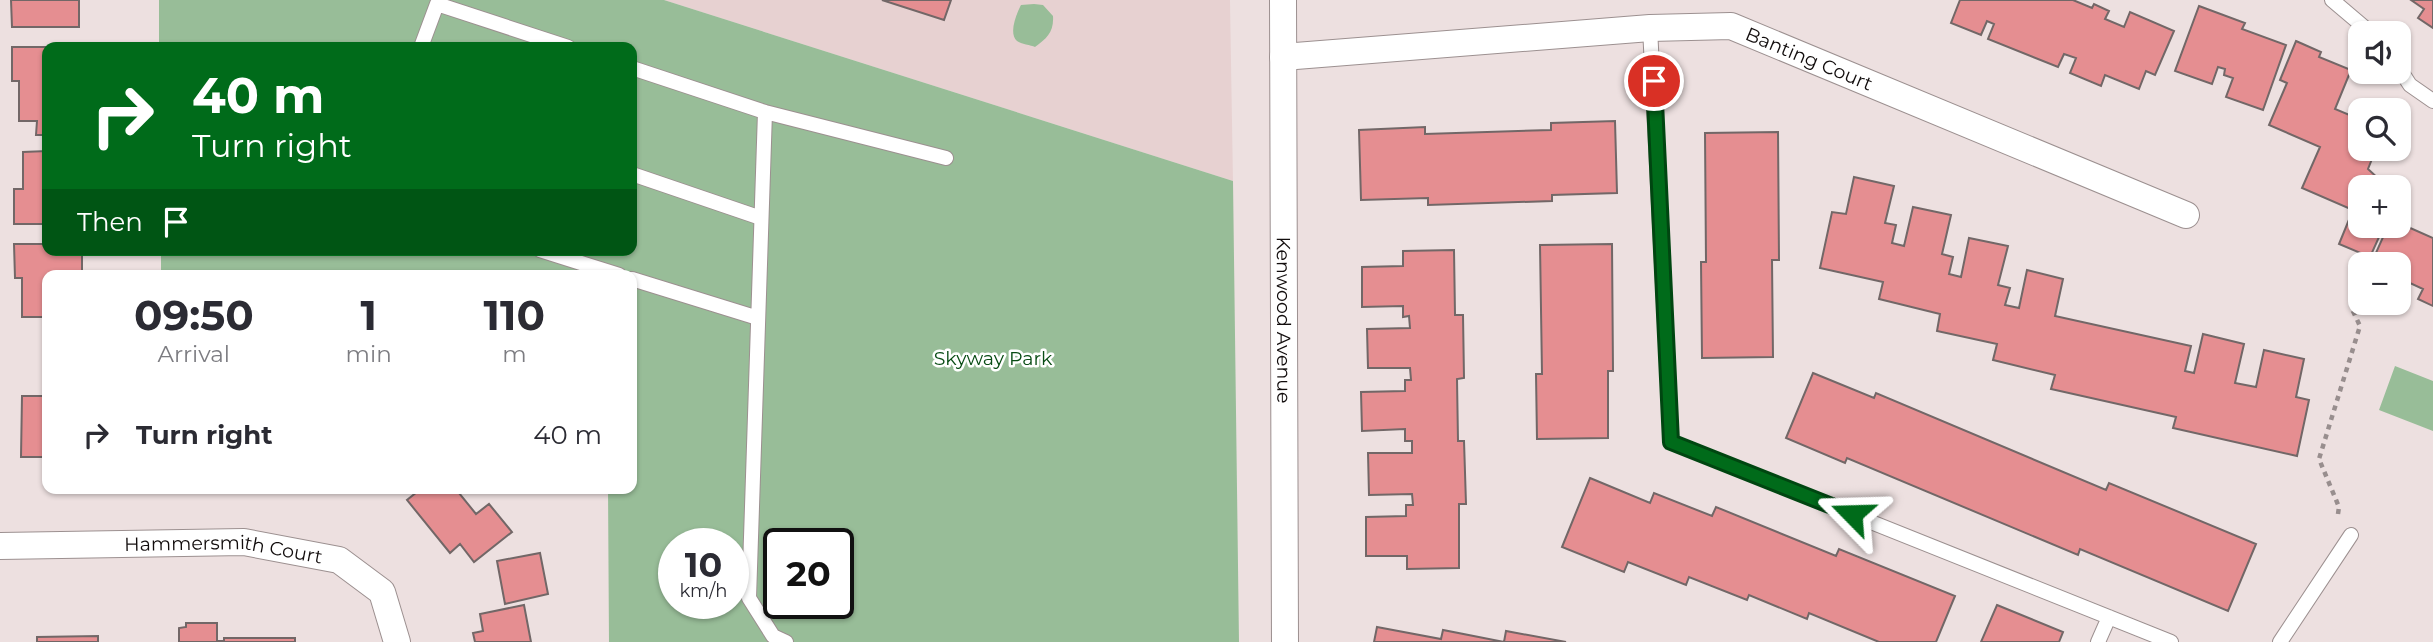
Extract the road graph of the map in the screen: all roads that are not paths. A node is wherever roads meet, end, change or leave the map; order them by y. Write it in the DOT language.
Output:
graph roads {
  1 [pos="1283,0"];
  2 [pos="2332,0"];
  3 [pos="2357,21"];
  4 [pos="1650,28"];
  5 [pos="423,42"];
  6 [pos="553,42"];
  7 [pos="1283,57"];
  8 [pos="637,70"];
  9 [pos="2409,84"];
  10 [pos="2433,101"];
  11 [pos="765,112"];
  12 [pos="946,158"];
  13 [pos="637,176"];
  14 [pos="2186,215"];
  15 [pos="761,218"];
  16 [pos="559,256"];
  17 [pos="603,270"];
  18 [pos="637,281"];
  19 [pos="758,318"];
  20 [pos="2351,535"];
  21 [pos="0,546"];
  22 [pos="2109,617"];
  23 [pos="397,642"];
  24 [pos="786,642"];
  25 [pos="1285,642"];
  26 [pos="2098,642"];
  27 [pos="2171,642"];
  28 [pos="2280,642"];
  1 -- 7 [label="street, Kenwood Avenue"];
  2 -- 3 [label="lane"];
  4 -- 7 [label="street, Banting Court"];
  4 -- 14 [label="street, Banting Court"];
  4 -- 22 [label="lane"];
  5 -- 6 [label="lane"];
  7 -- 25 [label="street, Kenwood Avenue"];
  8 -- 11 [label="lane"];
  9 -- 10 [label="lane"];
  11 -- 12 [label="lane"];
  11 -- 15 [label="lane"];
  13 -- 15 [label="lane"];
  15 -- 19 [label="lane"];
  16 -- 17 [label="lane"];
  18 -- 19 [label="lane"];
  19 -- 24 [label="lane"];
  20 -- 28 [label="lane"];
  21 -- 23 [label="street, Hammersmith Court"];
  22 -- 26 [label="lane"];
  22 -- 27 [label="lane"];
}
